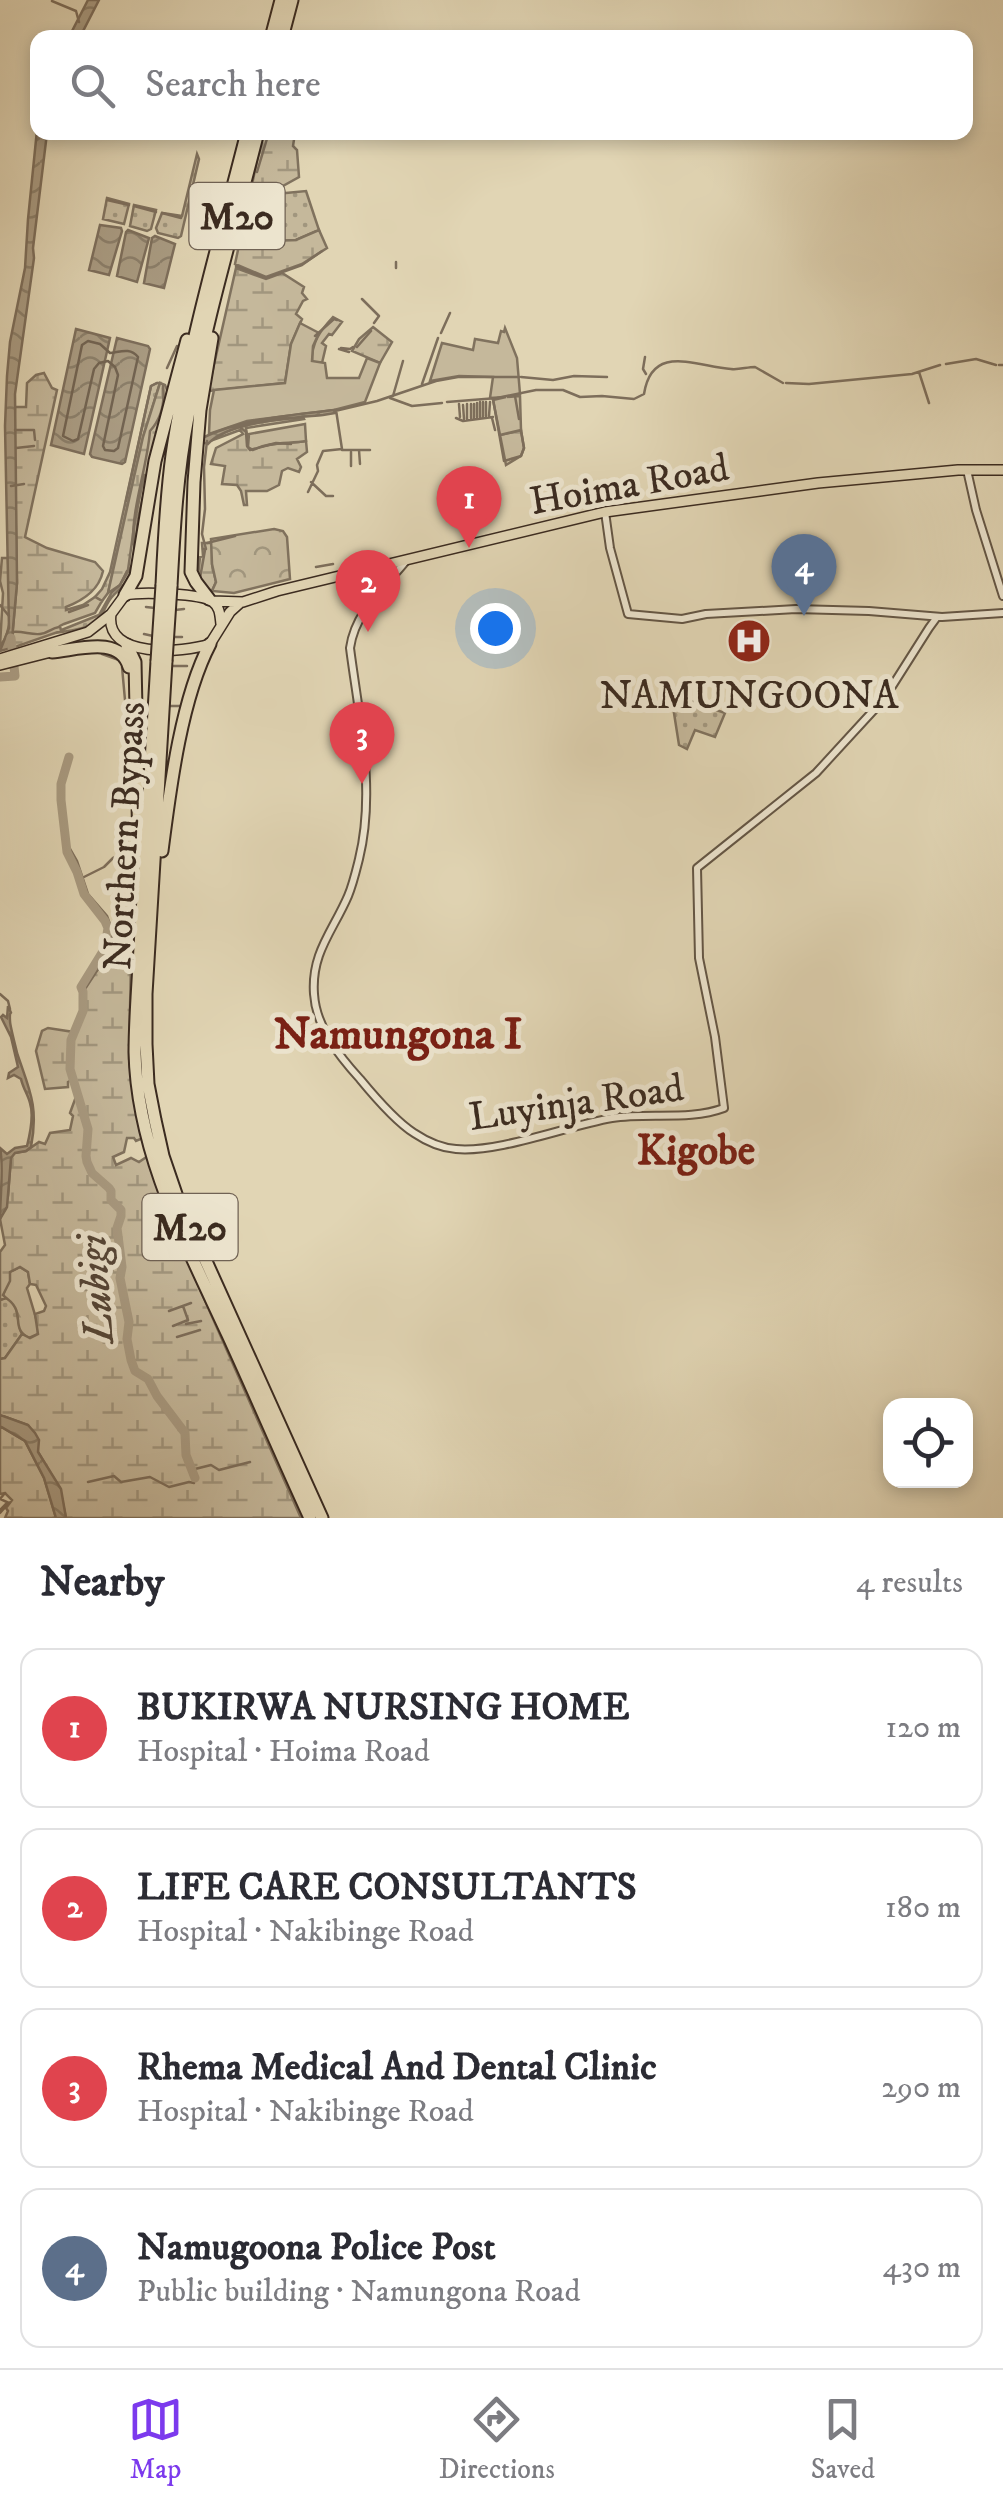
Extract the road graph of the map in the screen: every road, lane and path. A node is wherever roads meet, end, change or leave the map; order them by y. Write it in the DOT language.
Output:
graph roads {
  1 [pos="281,0"];
  2 [pos="292,0"];
  3 [pos="273,30"];
  4 [pos="284,30"];
  5 [pos="245,140"];
  6 [pos="256,140"];
  7 [pos="211,296"];
  8 [pos="967,470"];
  9 [pos="1003,470"];
  10 [pos="606,512"];
  11 [pos="407,560"];
  12 [pos="125,594"];
  13 [pos="1003,596"];
  14 [pos="211,600"];
  15 [pos="243,602"];
  16 [pos="1003,613"];
  17 [pos="111,614"];
  18 [pos="942,617"];
  19 [pos="221,624"];
  20 [pos="124,643"];
  21 [pos="210,644"];
  22 [pos="52,648"];
  23 [pos="162,661"];
  24 [pos="0,662"];
  25 [pos="135,706"];
  26 [pos="151,914"];
  27 [pos="139,955"];
  28 [pos="310,1518"];
  29 [pos="322,1518"];
  1 -- 3 [label="highway"];
  2 -- 4 [label="highway"];
  5 -- 7 [label="highway, Northern Bypass"];
  6 -- 7 [label="highway, Northern Bypass / M20"];
  7 -- 12 [label="highway"];
  7 -- 14 [label="highway"];
  7 -- 23 [label="highway, Northern Bypass / M20, bridge"];
  8 -- 9 [label="main road, Hoima Road"];
  8 -- 10 [label="main road, Hoima Road"];
  8 -- 13 [label="street"];
  10 -- 11 [label="main road, Hoima Road"];
  10 -- 18 [label="street"];
  11 -- 15 [label="main road, Hoima Road"];
  11 -- 18 [label="street, Luyinja Road"];
  12 -- 14 [label="main road, Hoima Road"];
  12 -- 17 [label="main road"];
  14 -- 15 [label="main road, Hoima Road"];
  14 -- 19 [label="main road"];
  15 -- 19 [label="main road"];
  16 -- 18 [label="street"];
  17 -- 20 [label="main road"];
  17 -- 22 [label="main road"];
  19 -- 21 [label="main road"];
  20 -- 21 [label="main road"];
  20 -- 22 [label="main road"];
  20 -- 25 [label="highway"];
  21 -- 26 [label="highway"];
  22 -- 24 [label="main road"];
  22 -- 24 [label="main road"];
  22 -- 25 [label="highway"];
  23 -- 26 [label="highway, Northern Bypass / M20"];
  23 -- 27 [label="highway, Northern Bypass / M20"];
  25 -- 27 [label="highway"];
  26 -- 29 [label="highway, Northern Bypass / M20"];
  27 -- 28 [label="highway, Northern Bypass / M20"];
}
